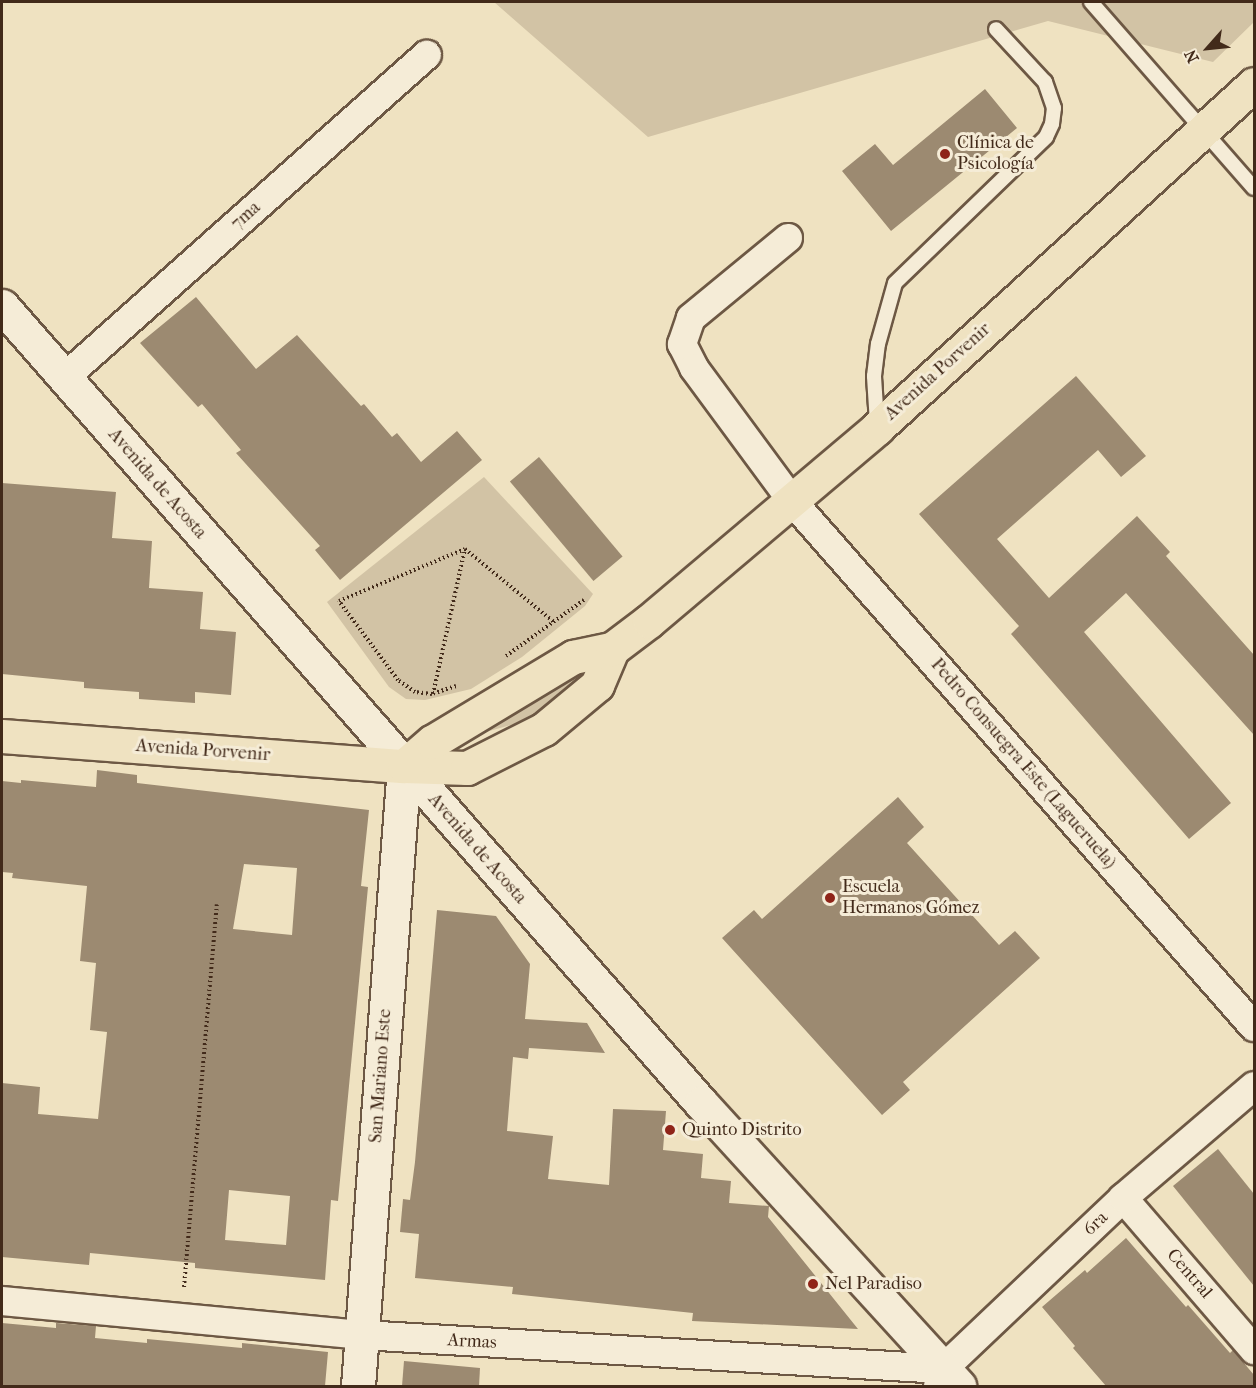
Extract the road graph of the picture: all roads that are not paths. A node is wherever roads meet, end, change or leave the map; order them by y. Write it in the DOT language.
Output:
graph roads {
  1 [pos="1091,2"];
  2 [pos="996,29"];
  3 [pos="427,55"];
  4 [pos="1254,84"];
  5 [pos="1204,130"];
  6 [pos="1254,188"];
  7 [pos="788,238"];
  8 [pos="2,306"];
  9 [pos="64,378"];
  10 [pos="877,428"];
  11 [pos="792,501"];
  12 [pos="612,649"];
  13 [pos="2,736"];
  14 [pos="404,766"];
  15 [pos="1254,1027"];
  16 [pos="1254,1086"];
  17 [pos="1123,1198"];
  18 [pos="2,1300"];
  19 [pos="362,1335"];
  20 [pos="1254,1350"];
  21 [pos="947,1381"];
  22 [pos="358,1386"];
  1 -- 5 [label="lane"];
  2 -- 10 [label="lane"];
  3 -- 9 [label="street, 7ma"];
  4 -- 5 [label="main road, Avenida Porvenir"];
  5 -- 6 [label="lane"];
  5 -- 10 [label="main road, Avenida Porvenir"];
  7 -- 11 [label="street, Pedro Consuegra Este (Lagueruela)"];
  8 -- 9 [label="main road, Avenida de Acosta"];
  9 -- 14 [label="main road, Avenida de Acosta"];
  10 -- 11 [label="main road, Avenida Porvenir"];
  11 -- 12 [label="main road, Avenida Porvenir"];
  11 -- 15 [label="street, Pedro Consuegra Este (Lagueruela)"];
  12 -- 14 [label="main road, Avenida Porvenir"];
  12 -- 14 [label="main road, Avenida Porvenir"];
  13 -- 14 [label="main road, Avenida Porvenir"];
  14 -- 19 [label="main road, San Mariano Este"];
  14 -- 21 [label="main road, Avenida de Acosta"];
  16 -- 17 [label="street, 6ra"];
  17 -- 20 [label="street, Central"];
  17 -- 21 [label="street, 6ra"];
  18 -- 19 [label="street, Armas"];
  19 -- 21 [label="street, Armas"];
  19 -- 22 [label="main road, San Mariano Este"];
}
